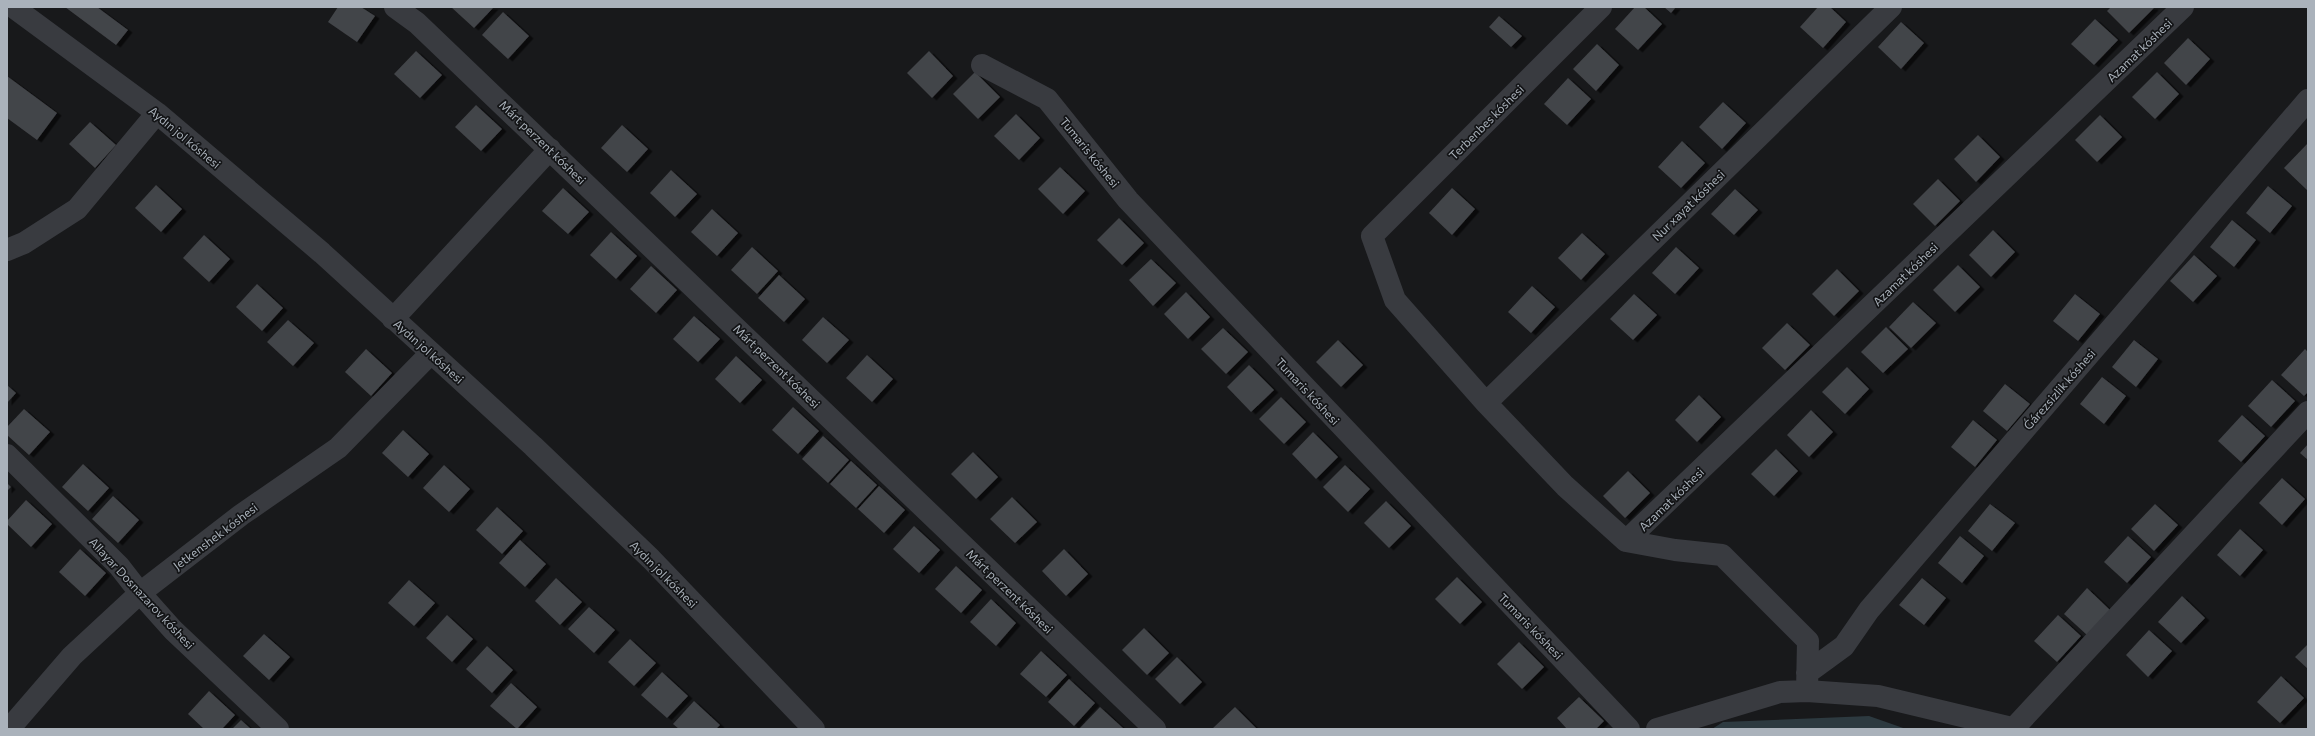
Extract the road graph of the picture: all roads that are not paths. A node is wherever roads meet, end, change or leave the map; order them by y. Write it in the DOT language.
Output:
graph roads {
  1 [pos="13,7"];
  2 [pos="395,7"];
  3 [pos="1601,7"];
  4 [pos="1891,7"];
  5 [pos="2184,7"];
  6 [pos="982,65"];
  7 [pos="2308,100"];
  8 [pos="157,113"];
  9 [pos="550,149"];
  10 [pos="7,250"];
  11 [pos="394,319"];
  12 [pos="430,354"];
  13 [pos="1486,402"];
  14 [pos="2308,412"];
  15 [pos="7,456"];
  16 [pos="1626,541"];
  17 [pos="140,594"];
  18 [pos="1807,682"];
  19 [pos="9,729"];
  20 [pos="278,729"];
  21 [pos="814,729"];
  22 [pos="1155,729"];
  23 [pos="1629,729"];
  24 [pos="1657,729"];
  25 [pos="2015,729"];
  1 -- 8 [label="street, Aydın jol kóshesi"];
  2 -- 9 [label="street, Márt perzent kóshesi"];
  3 -- 13 [label="street, Terbenbes kóshesi"];
  4 -- 13 [label="street, Nur xayat kóshesi"];
  5 -- 16 [label="street, Azamat kóshesi"];
  6 -- 23 [label="street, Tumaris kóshesi"];
  7 -- 18 [label="street, Ǵárezsizlik kóshesi"];
  8 -- 10 [label="street"];
  8 -- 11 [label="street, Aydın jol kóshesi"];
  9 -- 11 [label="street"];
  9 -- 22 [label="street, Márt perzent kóshesi"];
  11 -- 12 [label="street, Aydın jol kóshesi"];
  12 -- 17 [label="street, Jetkenshek kóshesi"];
  12 -- 21 [label="street, Aydın jol kóshesi"];
  13 -- 16 [label="street"];
  14 -- 25 [label="street"];
  15 -- 17 [label="street, Allayar Dosnazarov kóshesi"];
  16 -- 18 [label="street"];
  17 -- 19 [label="street, Jetkenshek kóshesi"];
  17 -- 20 [label="street, Allayar Dosnazarov kóshesi"];
  18 -- 24 [label="street"];
  18 -- 25 [label="street"];
}
